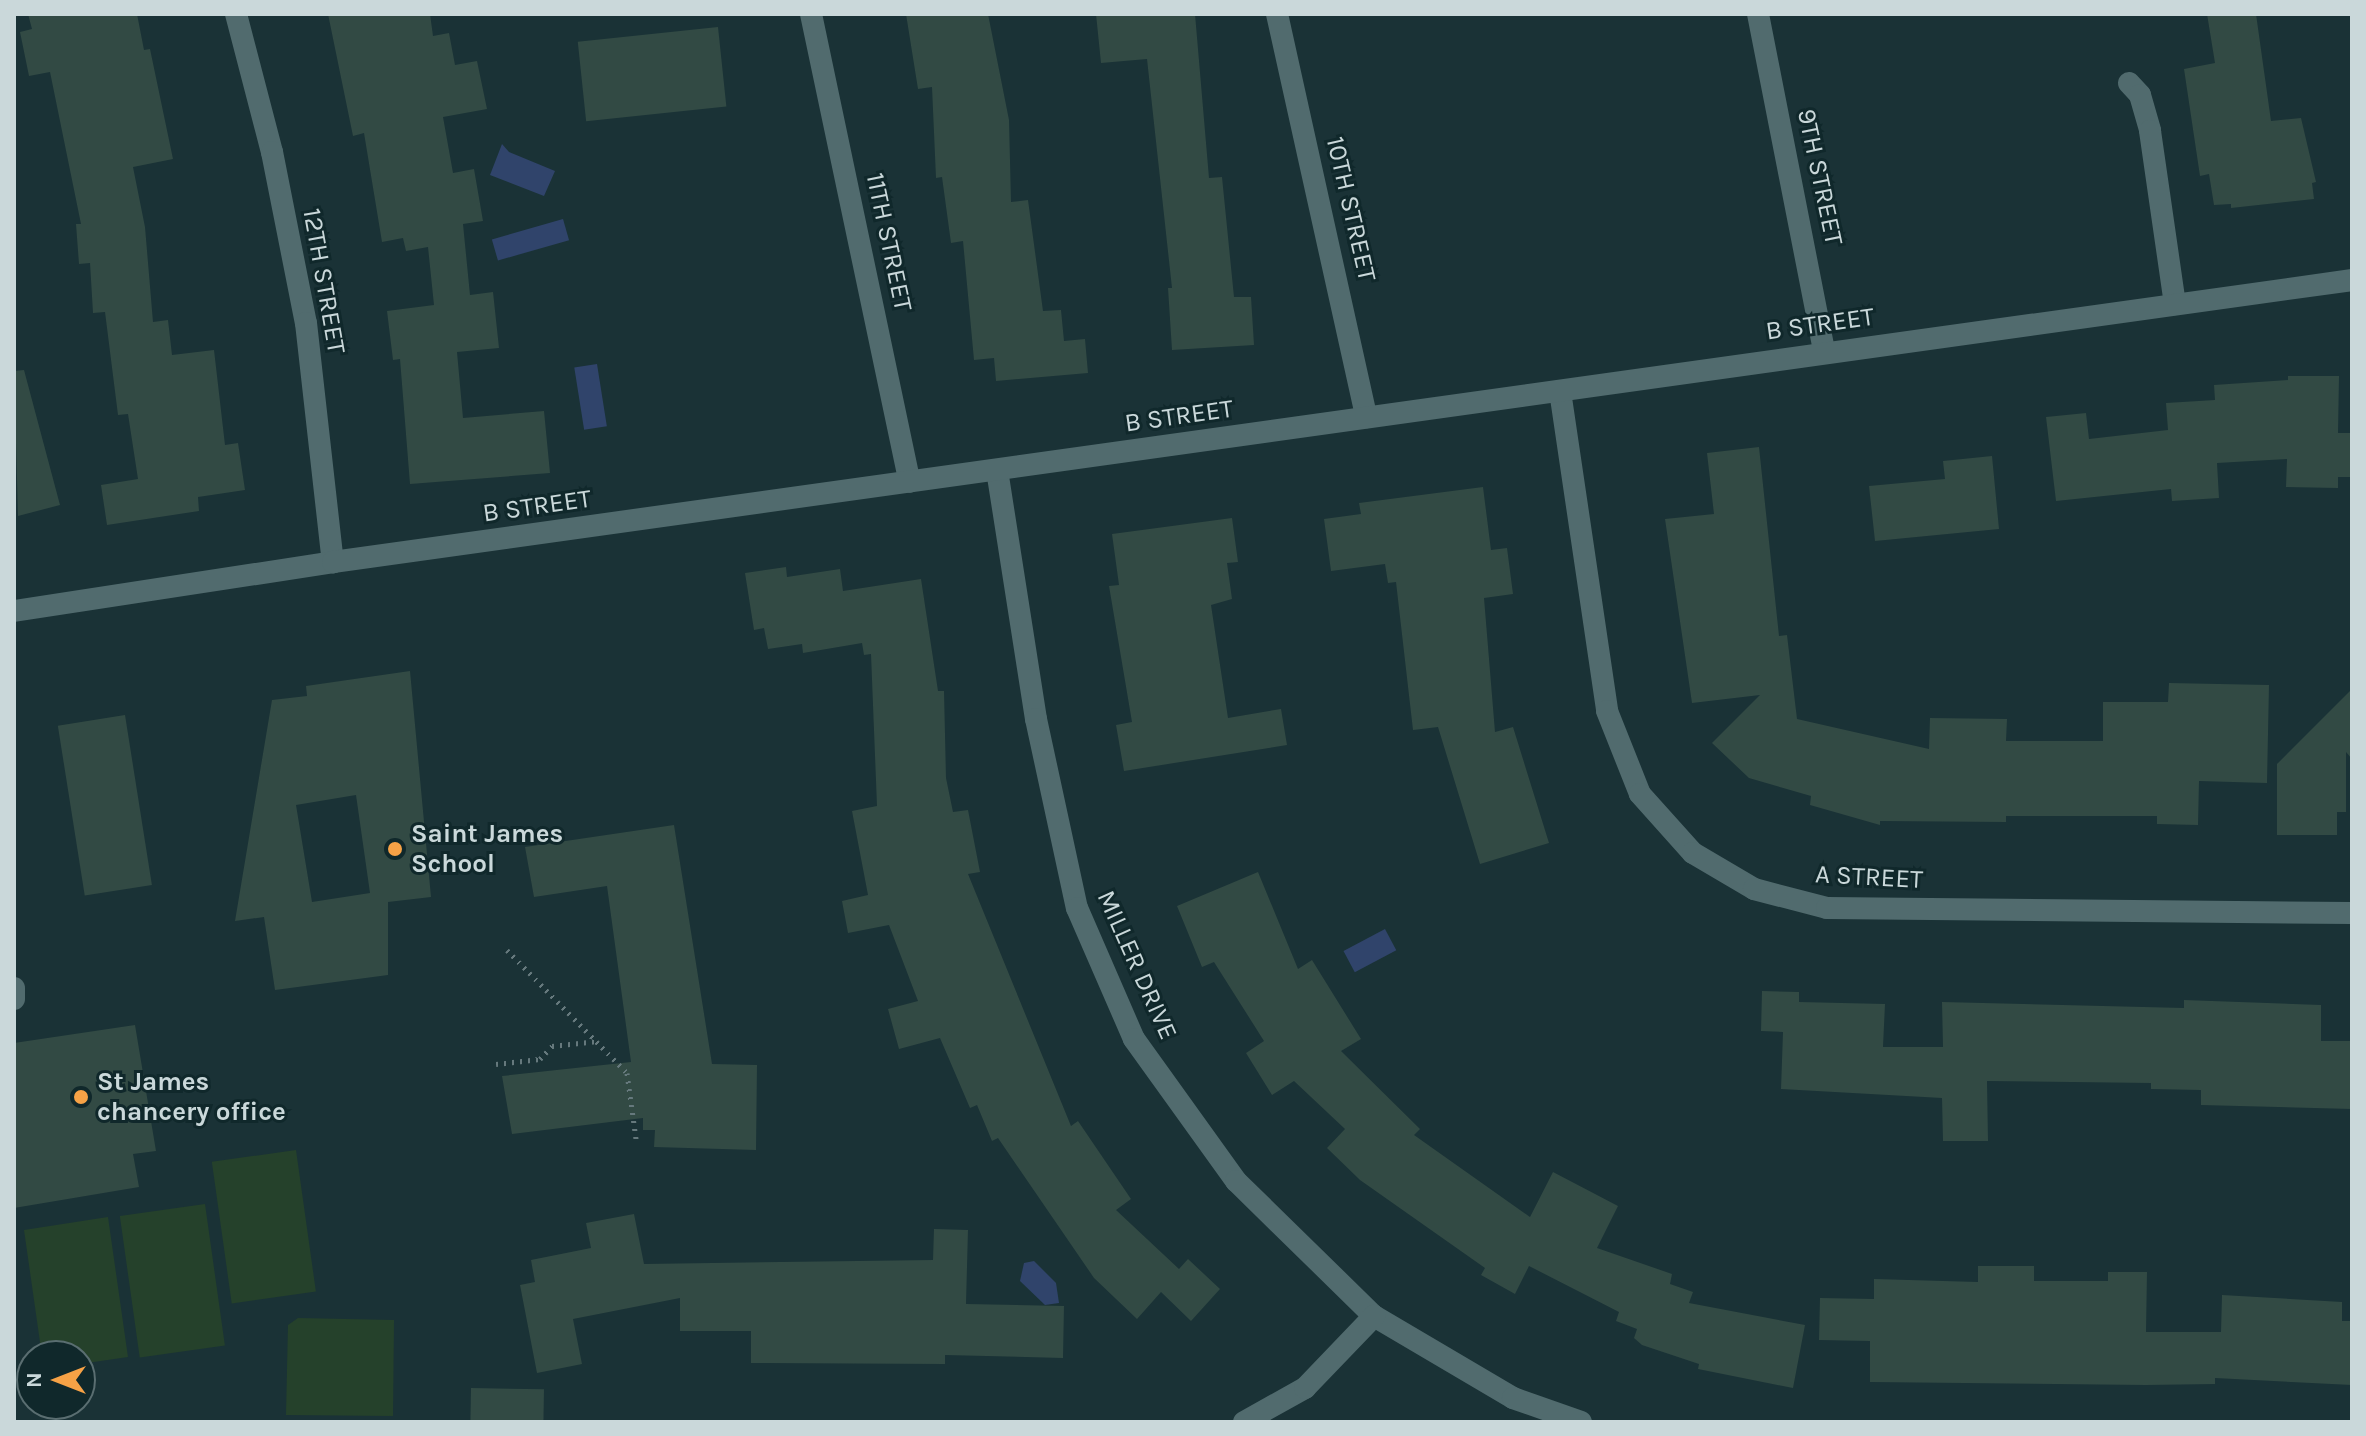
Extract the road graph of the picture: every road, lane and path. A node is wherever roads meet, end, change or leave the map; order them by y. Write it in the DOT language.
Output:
graph roads {
  1 [pos="236,14"];
  2 [pos="811,14"];
  3 [pos="1277,14"];
  4 [pos="1758,14"];
  5 [pos="2129,83"];
  6 [pos="2352,280"];
  7 [pos="2175,304"];
  8 [pos="1824,351"];
  9 [pos="1560,391"];
  10 [pos="1366,417"];
  11 [pos="997,470"];
  12 [pos="910,482"];
  13 [pos="333,562"];
  14 [pos="14,611"];
  15 [pos="2352,913"];
  16 [pos="507,950"];
  17 [pos="14,988"];
  18 [pos="14,999"];
  19 [pos="599,1041"];
  20 [pos="496,1064"];
  21 [pos="636,1139"];
  22 [pos="1374,1316"];
  23 [pos="1244,1422"];
  24 [pos="1581,1422"];
  1 -- 13 [label="street, 12TH STREET"];
  2 -- 12 [label="street, 11TH STREET"];
  3 -- 10 [label="street, 10TH STREET"];
  4 -- 8 [label="street, 9TH STREET"];
  5 -- 7 [label="street"];
  6 -- 7 [label="street, B STREET"];
  7 -- 8 [label="street, B STREET"];
  8 -- 9 [label="street, B STREET"];
  9 -- 10 [label="street, B STREET"];
  9 -- 15 [label="street, A STREET"];
  10 -- 11 [label="street, B STREET"];
  11 -- 12 [label="street, B STREET"];
  11 -- 22 [label="street, MILLER DRIVE"];
  12 -- 13 [label="street, B STREET"];
  13 -- 14 [label="street, B STREET"];
  16 -- 19 [label="path"];
  17 -- 18 [label="street"];
  19 -- 20 [label="path"];
  19 -- 21 [label="path"];
  22 -- 23 [label="street"];
  22 -- 24 [label="street, MILLER DRIVE"];
}
